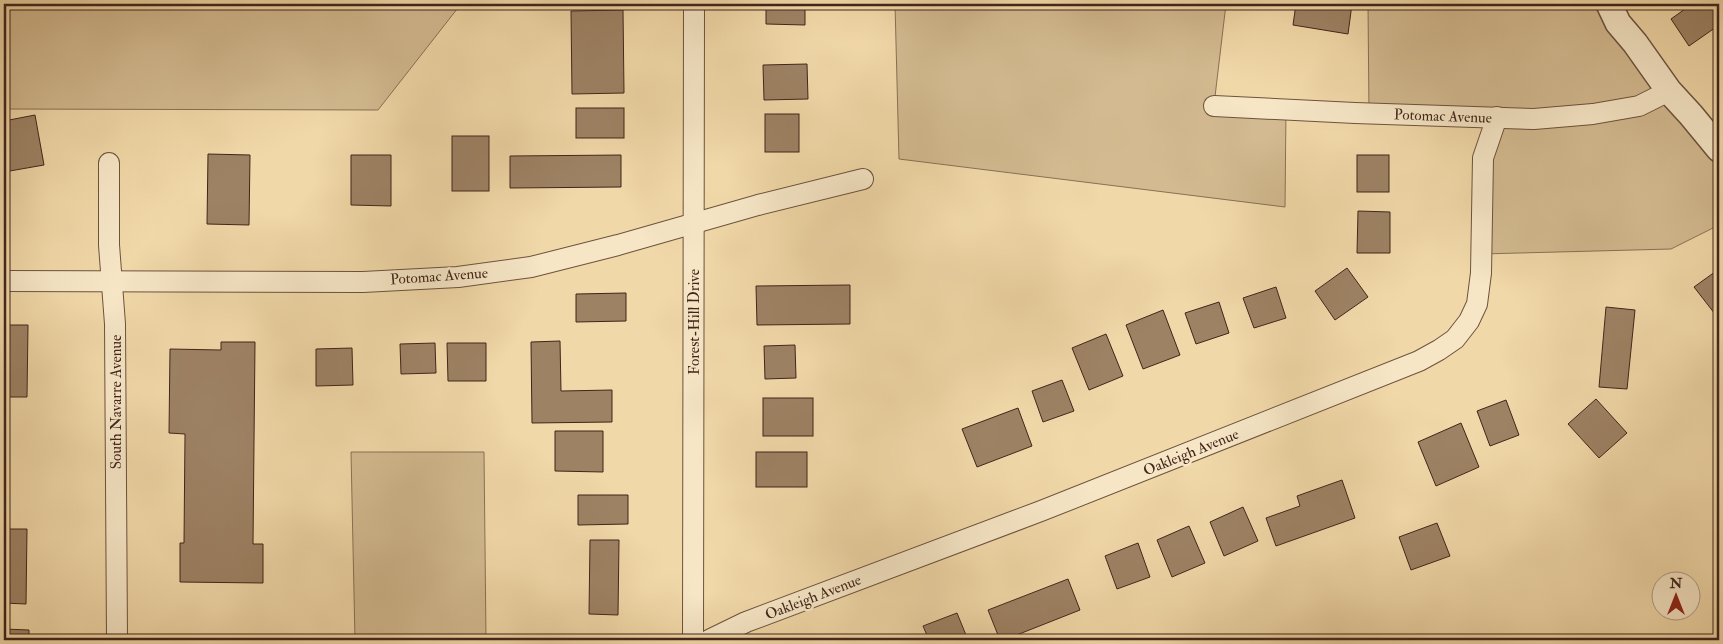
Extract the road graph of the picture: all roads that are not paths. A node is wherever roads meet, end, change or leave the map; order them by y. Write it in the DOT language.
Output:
graph roads {
  1 [pos="694,4"];
  2 [pos="1609,4"];
  3 [pos="1669,91"];
  4 [pos="1214,106"];
  5 [pos="1497,117"];
  6 [pos="1719,149"];
  7 [pos="109,164"];
  8 [pos="863,179"];
  9 [pos="694,223"];
  10 [pos="4,281"];
  11 [pos="112,281"];
  12 [pos="117,640"];
  13 [pos="693,640"];
  14 [pos="708,640"];
  1 -- 9 [label="street, Forest-Hill Drive"];
  2 -- 3 [label="street"];
  3 -- 5 [label="street, Potomac Avenue"];
  3 -- 6 [label="street"];
  4 -- 5 [label="street, Potomac Avenue"];
  5 -- 14 [label="street, Oakleigh Avenue"];
  7 -- 11 [label="street, South Navarre Avenue"];
  8 -- 9 [label="street, Potomac Avenue"];
  9 -- 11 [label="street, Potomac Avenue"];
  9 -- 13 [label="street, Forest-Hill Drive"];
  10 -- 11 [label="street, Potomac Avenue"];
  11 -- 12 [label="street, South Navarre Avenue"];
}
